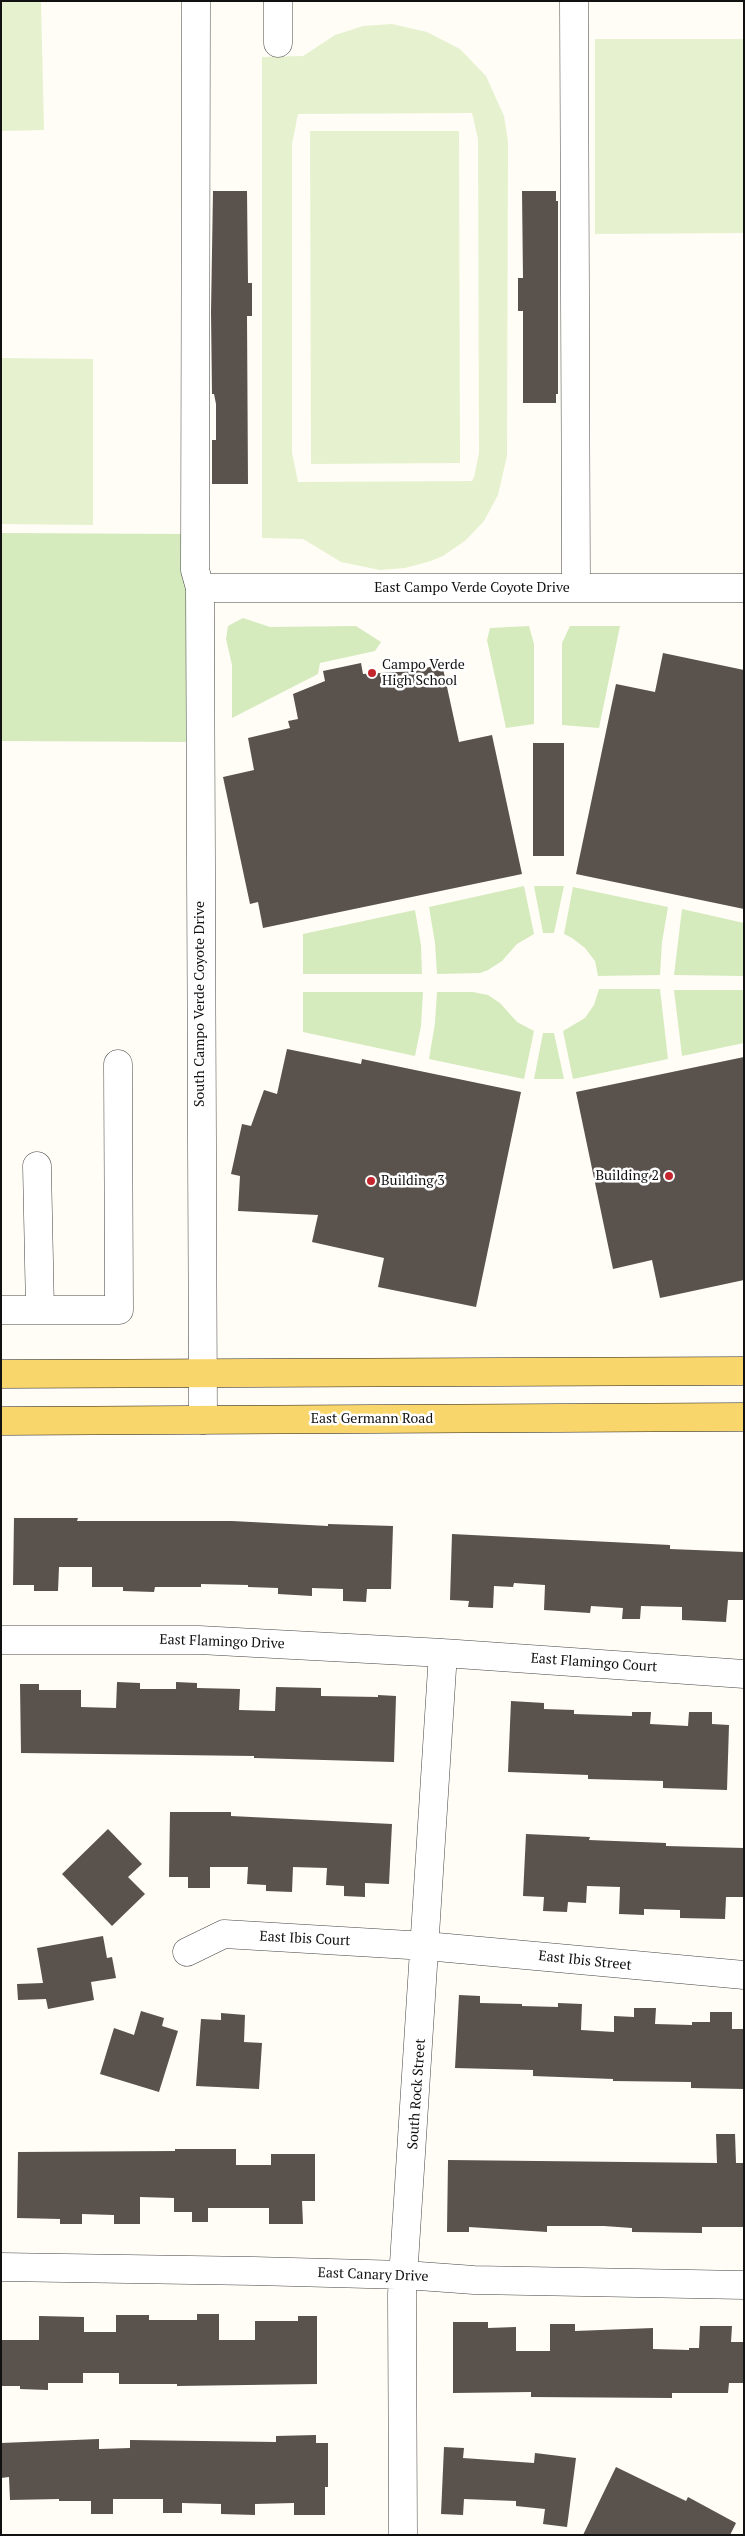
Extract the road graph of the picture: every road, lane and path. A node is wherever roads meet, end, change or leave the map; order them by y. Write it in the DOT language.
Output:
graph roads {
  1 [pos="196,1"];
  2 [pos="278,1"];
  3 [pos="574,1"];
  4 [pos="278,43"];
  5 [pos="200,588"];
  6 [pos="576,588"];
  7 [pos="744,588"];
  8 [pos="118,1064"];
  9 [pos="38,1166"];
  10 [pos="1,1310"];
  11 [pos="40,1310"];
  12 [pos="744,1371"];
  13 [pos="202,1373"];
  14 [pos="1,1374"];
  15 [pos="744,1417"];
  16 [pos="203,1420"];
  17 [pos="1,1421"];
  18 [pos="1,1640"];
  19 [pos="443,1652"];
  20 [pos="744,1674"];
  21 [pos="426,1946"];
  22 [pos="187,1952"];
  23 [pos="744,1976"];
  24 [pos="1,2268"];
  25 [pos="405,2275"];
  26 [pos="744,2285"];
  27 [pos="403,2535"];
  1 -- 5 [label="street, South Campo Verde Coyote Drive"];
  2 -- 4 [label="street"];
  3 -- 6 [label="street"];
  5 -- 6 [label="street, East Campo Verde Coyote Drive"];
  5 -- 13 [label="street, South Campo Verde Coyote Drive"];
  6 -- 7 [label="street, East Campo Verde Coyote Drive"];
  8 -- 11 [label="street"];
  9 -- 11 [label="street"];
  10 -- 11 [label="street"];
  12 -- 13 [label="main road"];
  13 -- 14 [label="main road"];
  13 -- 16 [label="street, South Campo Verde Coyote Drive"];
  15 -- 16 [label="main road, East Germann Road"];
  16 -- 17 [label="main road, East Germann Road"];
  18 -- 19 [label="street, East Flamingo Drive"];
  19 -- 20 [label="street, East Flamingo Court"];
  19 -- 21 [label="street, South Rock Street"];
  21 -- 22 [label="street, East Ibis Court"];
  21 -- 23 [label="street, East Ibis Street"];
  21 -- 25 [label="street, South Rock Street"];
  24 -- 25 [label="street, East Canary Drive"];
  25 -- 26 [label="street, East Canary Drive"];
  25 -- 27 [label="street, South Rock Street"];
}
